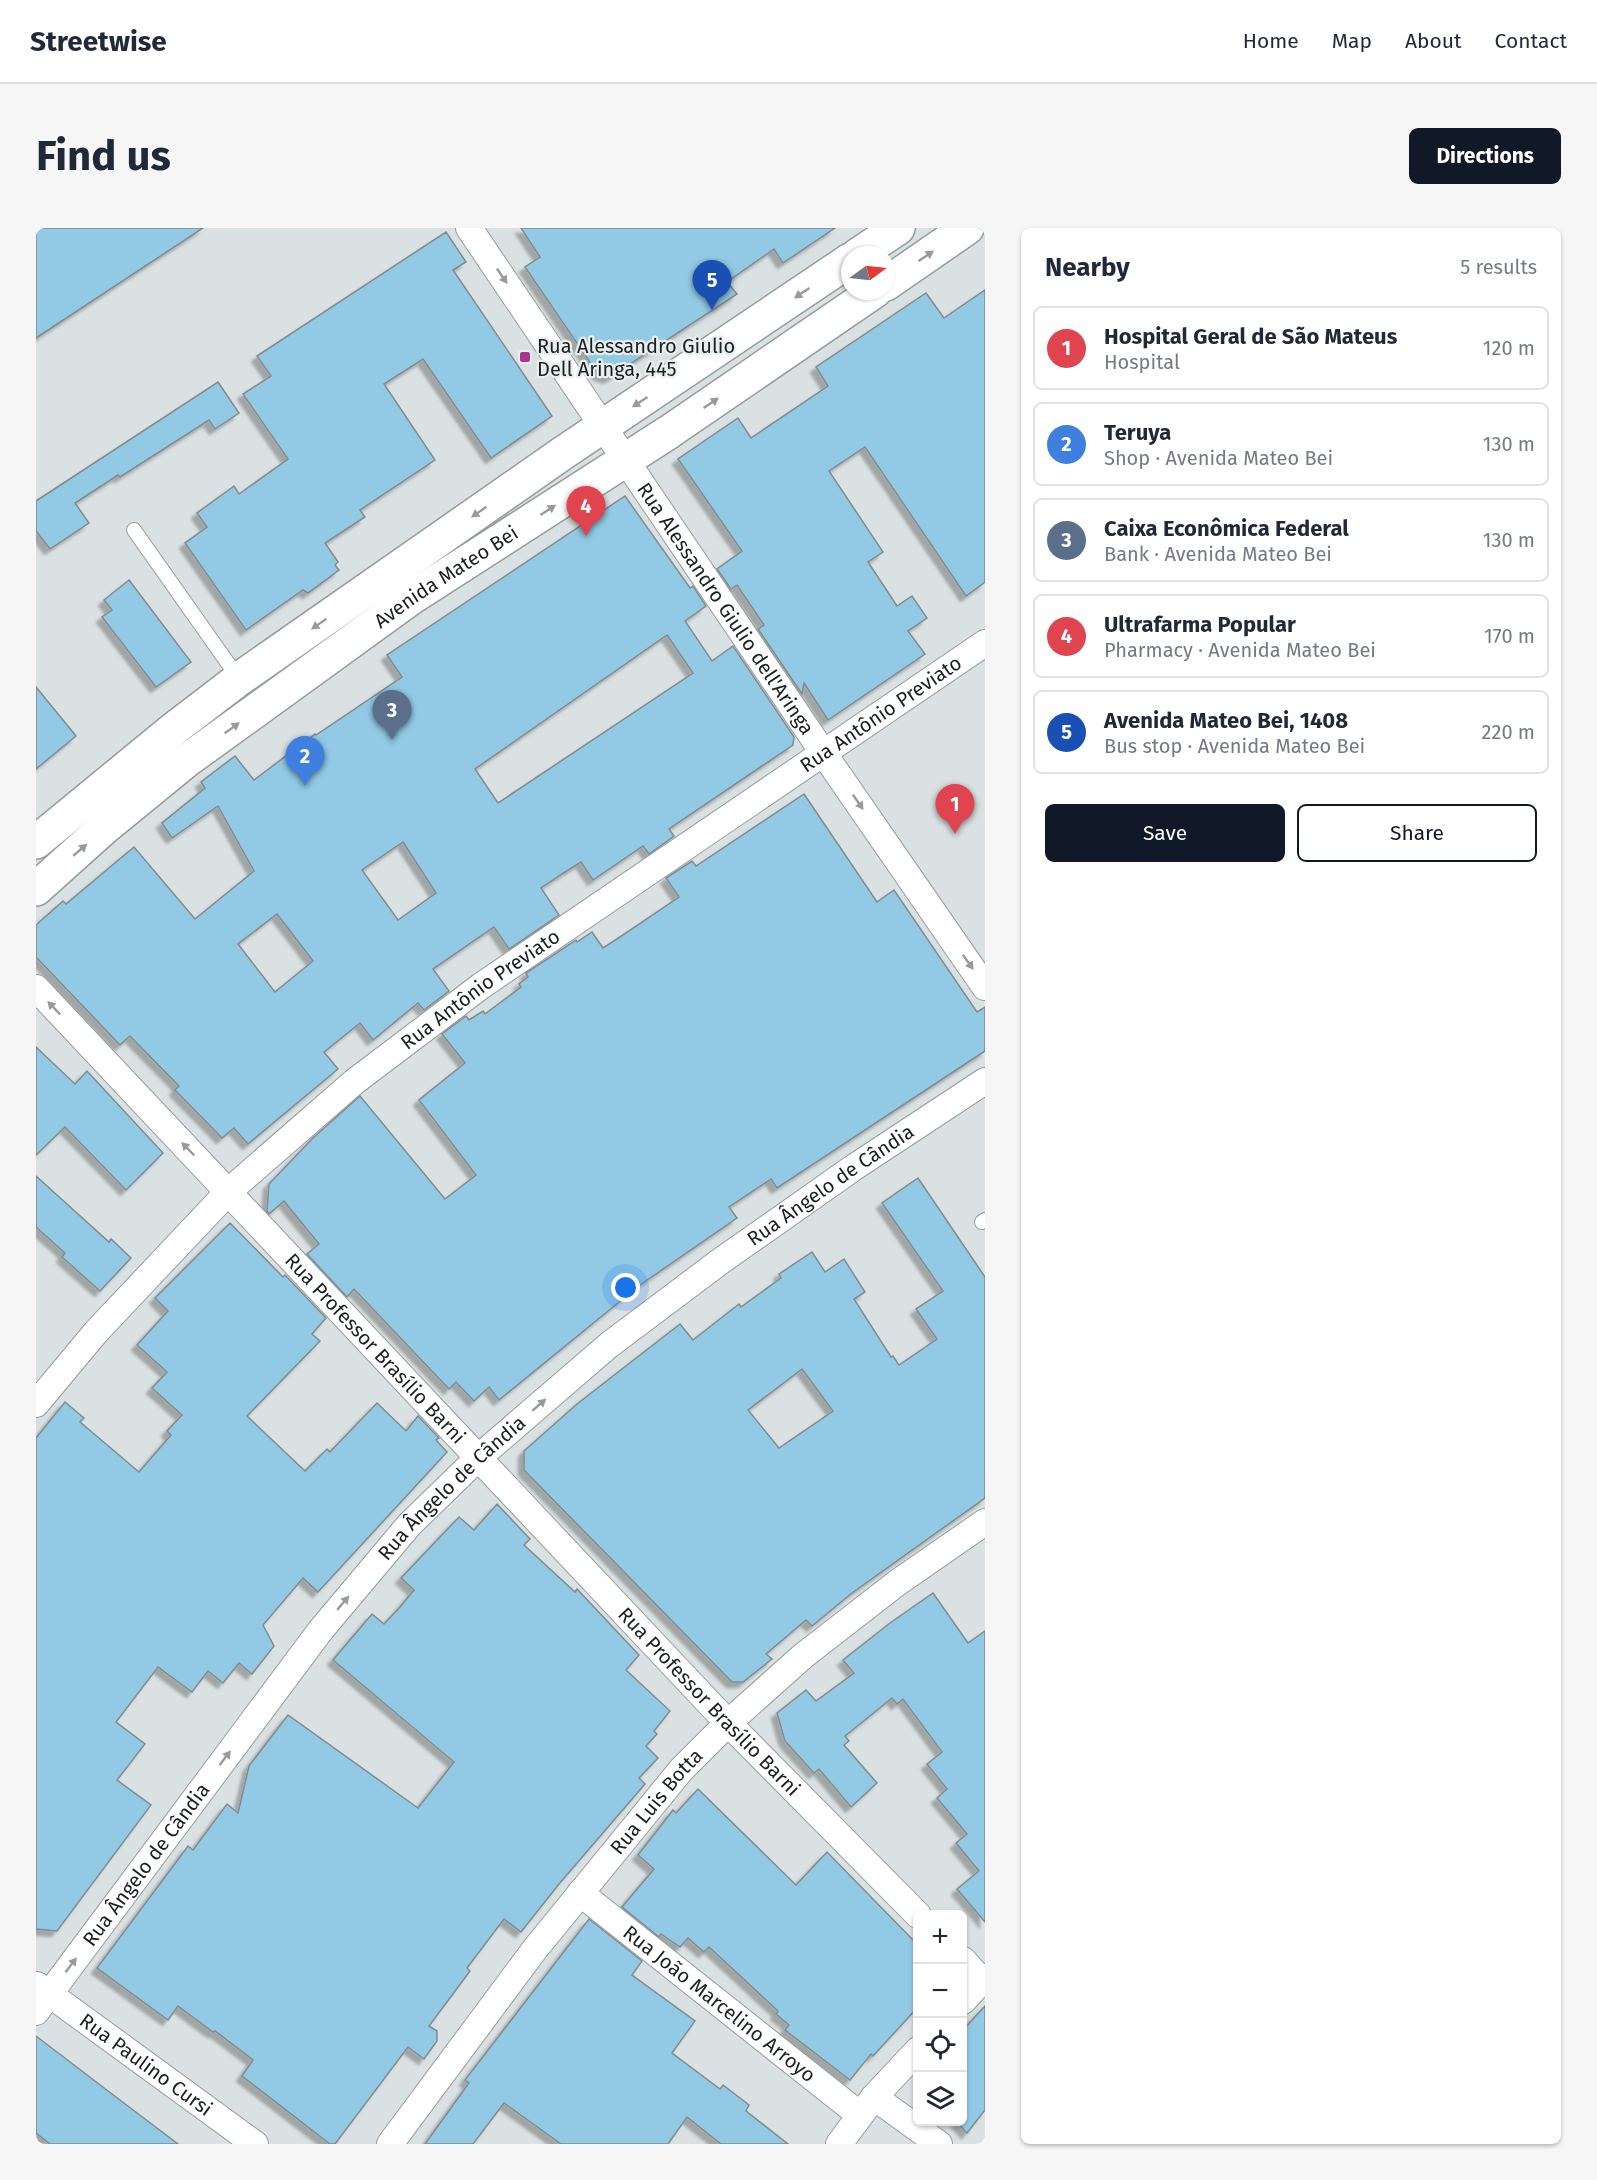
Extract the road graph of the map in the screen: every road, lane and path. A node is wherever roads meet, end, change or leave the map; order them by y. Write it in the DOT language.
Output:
graph roads {
  1 [pos="469,228"];
  2 [pos="898,228"];
  3 [pos="967,228"];
  4 [pos="871,246"];
  5 [pos="841,266"];
  6 [pos="895,278"];
  7 [pos="862,300"];
  8 [pos="603,426"];
  9 [pos="626,460"];
  10 [pos="134,530"];
  11 [pos="985,643"];
  12 [pos="239,680"];
  13 [pos="825,754"];
  14 [pos="36,842"];
  15 [pos="36,889"];
  16 [pos="985,987"];
  17 [pos="36,988"];
  18 [pos="985,1081"];
  19 [pos="229,1191"];
  20 [pos="36,1404"];
  21 [pos="479,1457"];
  22 [pos="985,1521"];
  23 [pos="728,1722"];
  24 [pos="580,1893"];
  25 [pos="913,1910"];
  26 [pos="967,1964"];
  27 [pos="983,1978"];
  28 [pos="967,1996"];
  29 [pos="40,1997"];
  30 [pos="913,2055"];
  31 [pos="867,2106"];
  32 [pos="255,2144"];
  33 [pos="390,2144"];
  34 [pos="839,2144"];
  35 [pos="939,2144"];
  1 -- 8 [label="street, Rua Alessandro Giulio dell'Aringa, one-way"];
  2 -- 4 [label="main road"];
  6 -- 3 [label="main road, one-way"];
  5 -- 8 [label="main road, Avenida Mateo Bei, one-way"];
  9 -- 7 [label="main road, Avenida Mateo Bei, one-way"];
  8 -- 9 [label="street, Rua Alessandro Giulio dell'Aringa"];
  8 -- 12 [label="main road, Avenida Mateo Bei, one-way"];
  9 -- 13 [label="street, Rua Alessandro Giulio dell'Aringa"];
  15 -- 9 [label="main road, Avenida Mateo Bei, one-way"];
  10 -- 12 [label="lane"];
  11 -- 13 [label="street, Rua Antônio Previato"];
  12 -- 14 [label="main road, Avenida Mateo Bei"];
  13 -- 16 [label="street, Rua Alessandro Giulio dell'Aringa, one-way"];
  13 -- 19 [label="street, Rua Antônio Previato"];
  19 -- 17 [label="street, Rua Professor Brasílio Barni, one-way"];
  21 -- 18 [label="street, Rua Ângelo de Cândia, one-way"];
  19 -- 20 [label="street, Rua Antônio Previato"];
  19 -- 21 [label="street, Rua Professor Brasílio Barni"];
  21 -- 23 [label="street, Rua Professor Brasílio Barni"];
  29 -- 21 [label="street, Rua Ângelo de Cândia, one-way"];
  22 -- 23 [label="street, Rua Luis Botta"];
  23 -- 24 [label="street, Rua Luis Botta"];
  23 -- 25 [label="street, Rua Professor Brasílio Barni"];
  24 -- 31 [label="street, Rua João Marcelino Arroyo"];
  24 -- 33 [label="street, Rua Luis Botta"];
  26 -- 27 [label="street"];
  27 -- 28 [label="street"];
  29 -- 32 [label="street, Rua Paulino Cursi"];
  30 -- 31 [label="street"];
  31 -- 34 [label="street"];
  31 -- 35 [label="street, Rua João Marcelino Arroyo"];
}
